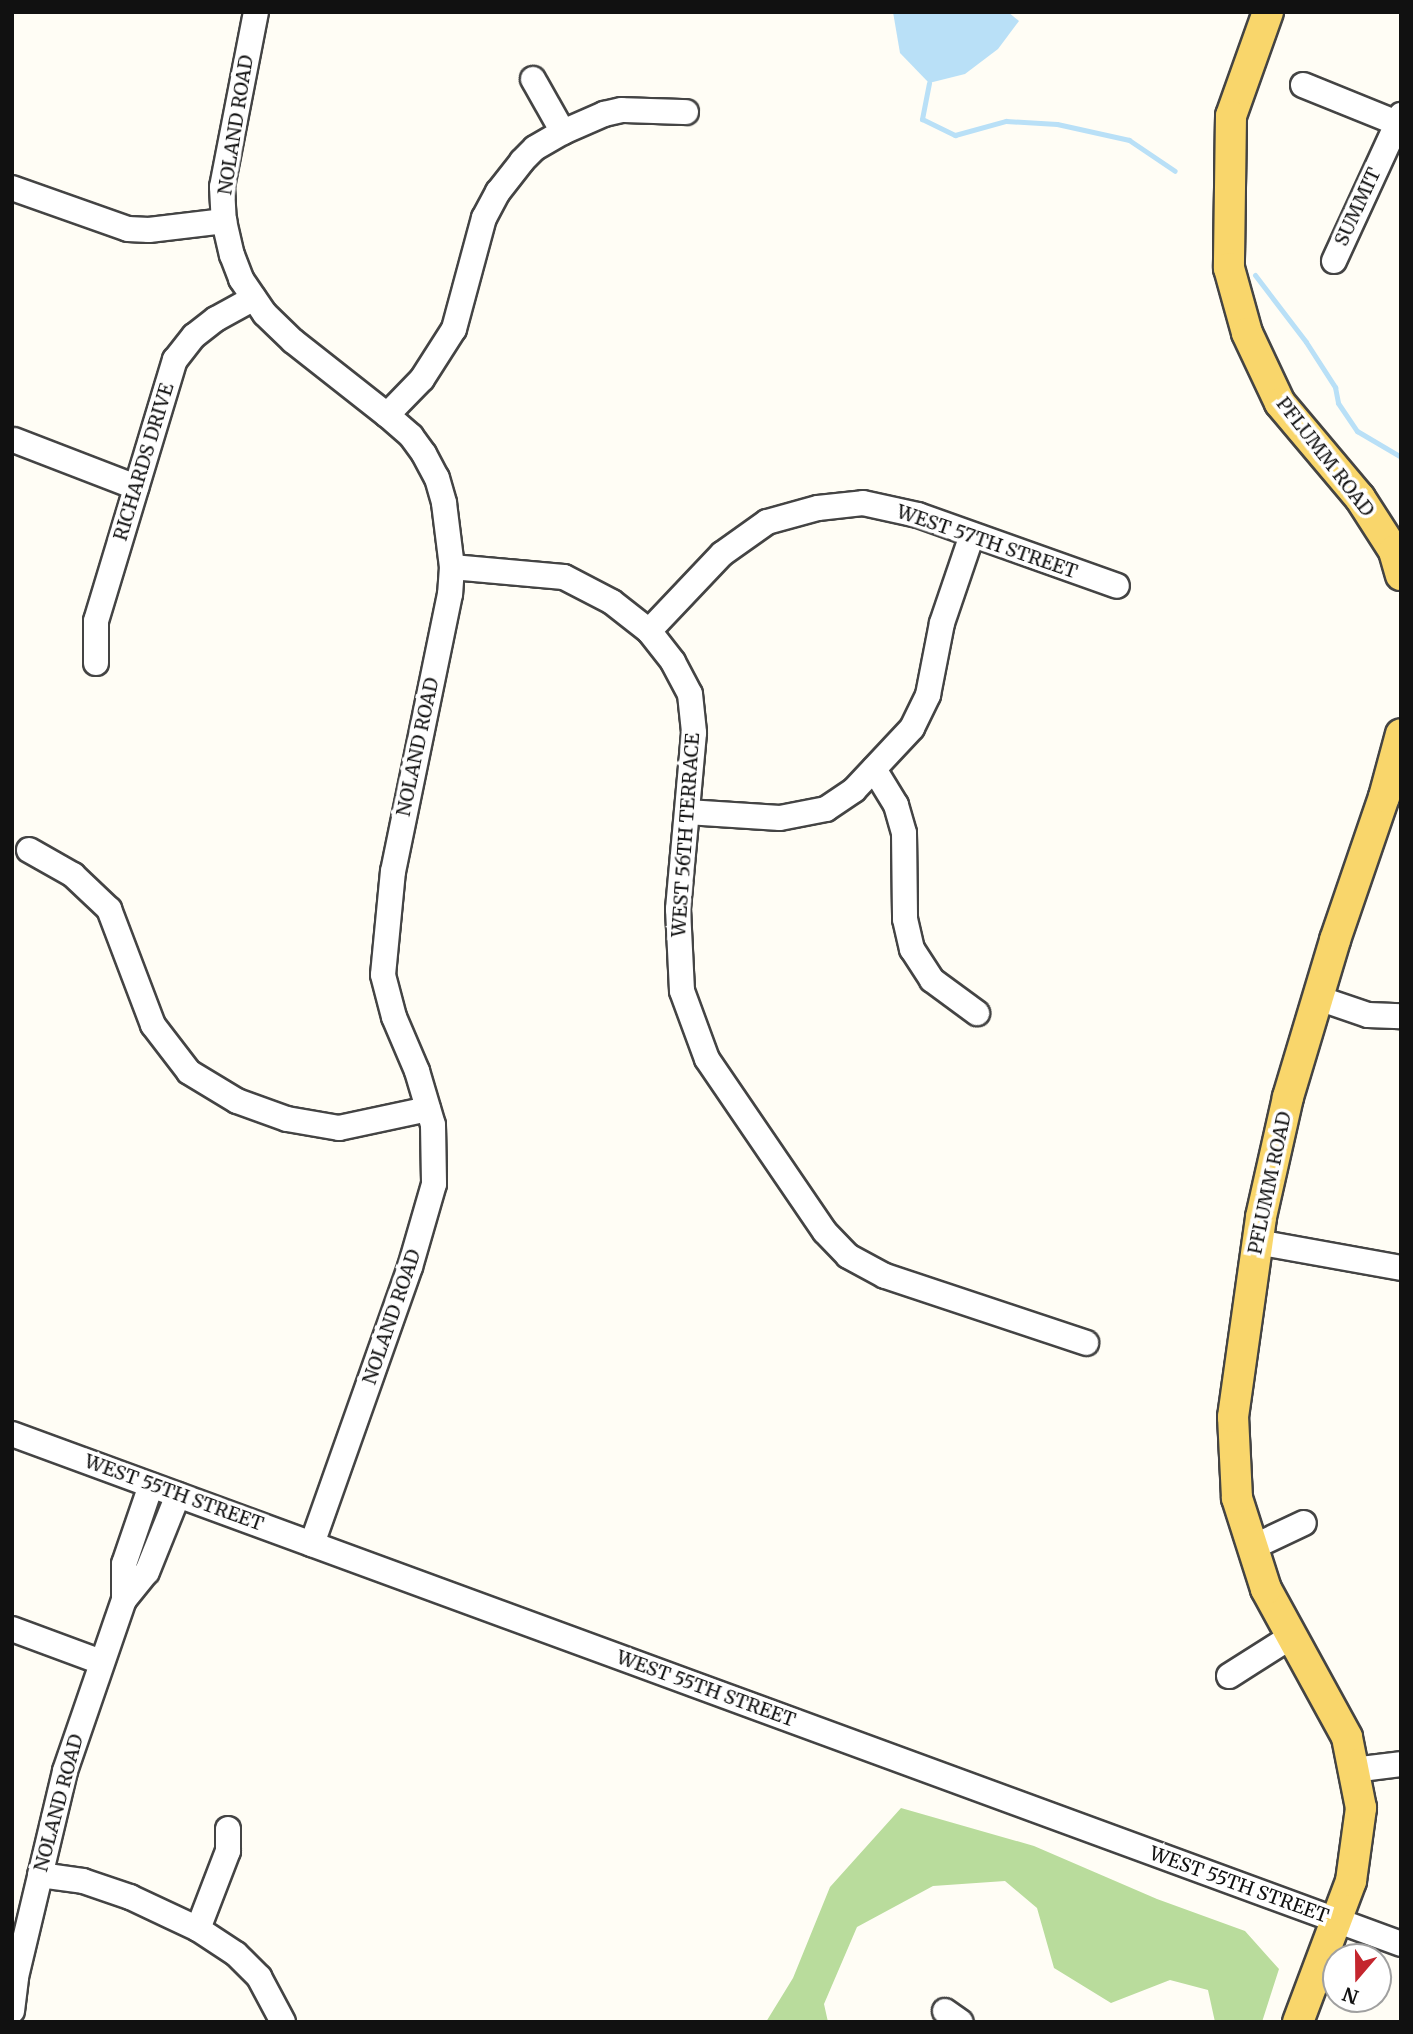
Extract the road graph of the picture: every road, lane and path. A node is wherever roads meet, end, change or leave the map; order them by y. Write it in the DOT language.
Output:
graph roads {
  1 [pos="256,12"];
  2 [pos="1268,12"];
  3 [pos="533,79"];
  4 [pos="1303,85"];
  5 [pos="686,112"];
  6 [pos="1399,119"];
  7 [pos="563,132"];
  8 [pos="12,188"];
  9 [pos="224,222"];
  10 [pos="1334,261"];
  11 [pos="254,298"];
  12 [pos="387,415"];
  13 [pos="14,440"];
  14 [pos="136,487"];
  15 [pos="971,535"];
  16 [pos="452,567"];
  17 [pos="1401,575"];
  18 [pos="1117,586"];
  19 [pos="649,631"];
  20 [pos="96,663"];
  21 [pos="1401,734"];
  22 [pos="874,769"];
  23 [pos="687,812"];
  24 [pos="29,849"];
  25 [pos="1318,998"];
  26 [pos="977,1013"];
  27 [pos="1401,1016"];
  28 [pos="428,1109"];
  29 [pos="1257,1242"];
  30 [pos="1401,1268"];
  31 [pos="1086,1343"];
  32 [pos="12,1434"];
  33 [pos="151,1485"];
  34 [pos="178,1495"];
  35 [pos="1304,1523"];
  36 [pos="312,1544"];
  37 [pos="1253,1547"];
  38 [pos="124,1600"];
  39 [pos="12,1629"];
  40 [pos="1292,1636"];
  41 [pos="101,1662"];
  42 [pos="1228,1676"];
  43 [pos="1401,1764"];
  44 [pos="1353,1770"];
  45 [pos="228,1829"];
  46 [pos="40,1875"];
  47 [pos="1336,1920"];
  48 [pos="198,1929"];
  49 [pos="1401,1944"];
  50 [pos="14,1977"];
  51 [pos="12,2011"];
  52 [pos="283,2022"];
  53 [pos="1298,2022"];
  1 -- 9 [label="street, NOLAND ROAD"];
  2 -- 17 [label="main road, PFLUMM ROAD"];
  3 -- 7 [label="street"];
  4 -- 6 [label="street"];
  5 -- 7 [label="street"];
  6 -- 10 [label="street, SUMMIT"];
  7 -- 12 [label="street"];
  8 -- 9 [label="street"];
  9 -- 11 [label="street, NOLAND ROAD"];
  11 -- 12 [label="street, NOLAND ROAD"];
  11 -- 14 [label="street, RICHARDS DRIVE"];
  12 -- 16 [label="street, NOLAND ROAD"];
  13 -- 14 [label="street"];
  14 -- 20 [label="street, RICHARDS DRIVE"];
  15 -- 18 [label="street, WEST 57TH STREET"];
  15 -- 19 [label="street, WEST 57TH STREET"];
  15 -- 22 [label="street"];
  16 -- 19 [label="street, WEST 56TH TERRACE"];
  16 -- 28 [label="street, NOLAND ROAD"];
  19 -- 23 [label="street, WEST 56TH TERRACE"];
  21 -- 25 [label="main road, PFLUMM ROAD"];
  22 -- 23 [label="street"];
  22 -- 26 [label="street"];
  23 -- 31 [label="street, WEST 56TH TERRACE"];
  24 -- 28 [label="street"];
  25 -- 27 [label="street"];
  25 -- 29 [label="main road, PFLUMM ROAD"];
  28 -- 36 [label="street, NOLAND ROAD"];
  29 -- 30 [label="street"];
  29 -- 37 [label="main road, PFLUMM ROAD"];
  32 -- 33 [label="street, WEST 55TH STREET"];
  33 -- 34 [label="street, WEST 55TH STREET"];
  33 -- 38 [label="street, NOLAND ROAD"];
  34 -- 36 [label="street, WEST 55TH STREET"];
  34 -- 38 [label="street, NOLAND ROAD"];
  35 -- 37 [label="street"];
  36 -- 47 [label="street, WEST 55TH STREET"];
  37 -- 40 [label="main road, PFLUMM ROAD"];
  38 -- 41 [label="street, NOLAND ROAD"];
  39 -- 41 [label="street"];
  40 -- 42 [label="street"];
  40 -- 44 [label="main road, PFLUMM ROAD"];
  41 -- 46 [label="street, NOLAND ROAD"];
  43 -- 44 [label="street"];
  44 -- 47 [label="main road, PFLUMM ROAD"];
  45 -- 48 [label="street"];
  46 -- 48 [label="street"];
  46 -- 50 [label="street, NOLAND ROAD"];
  47 -- 49 [label="street, WEST 55TH STREET"];
  47 -- 53 [label="main road, PFLUMM ROAD"];
  48 -- 52 [label="street"];
  50 -- 51 [label="street, NOLAND ROAD"];
}
